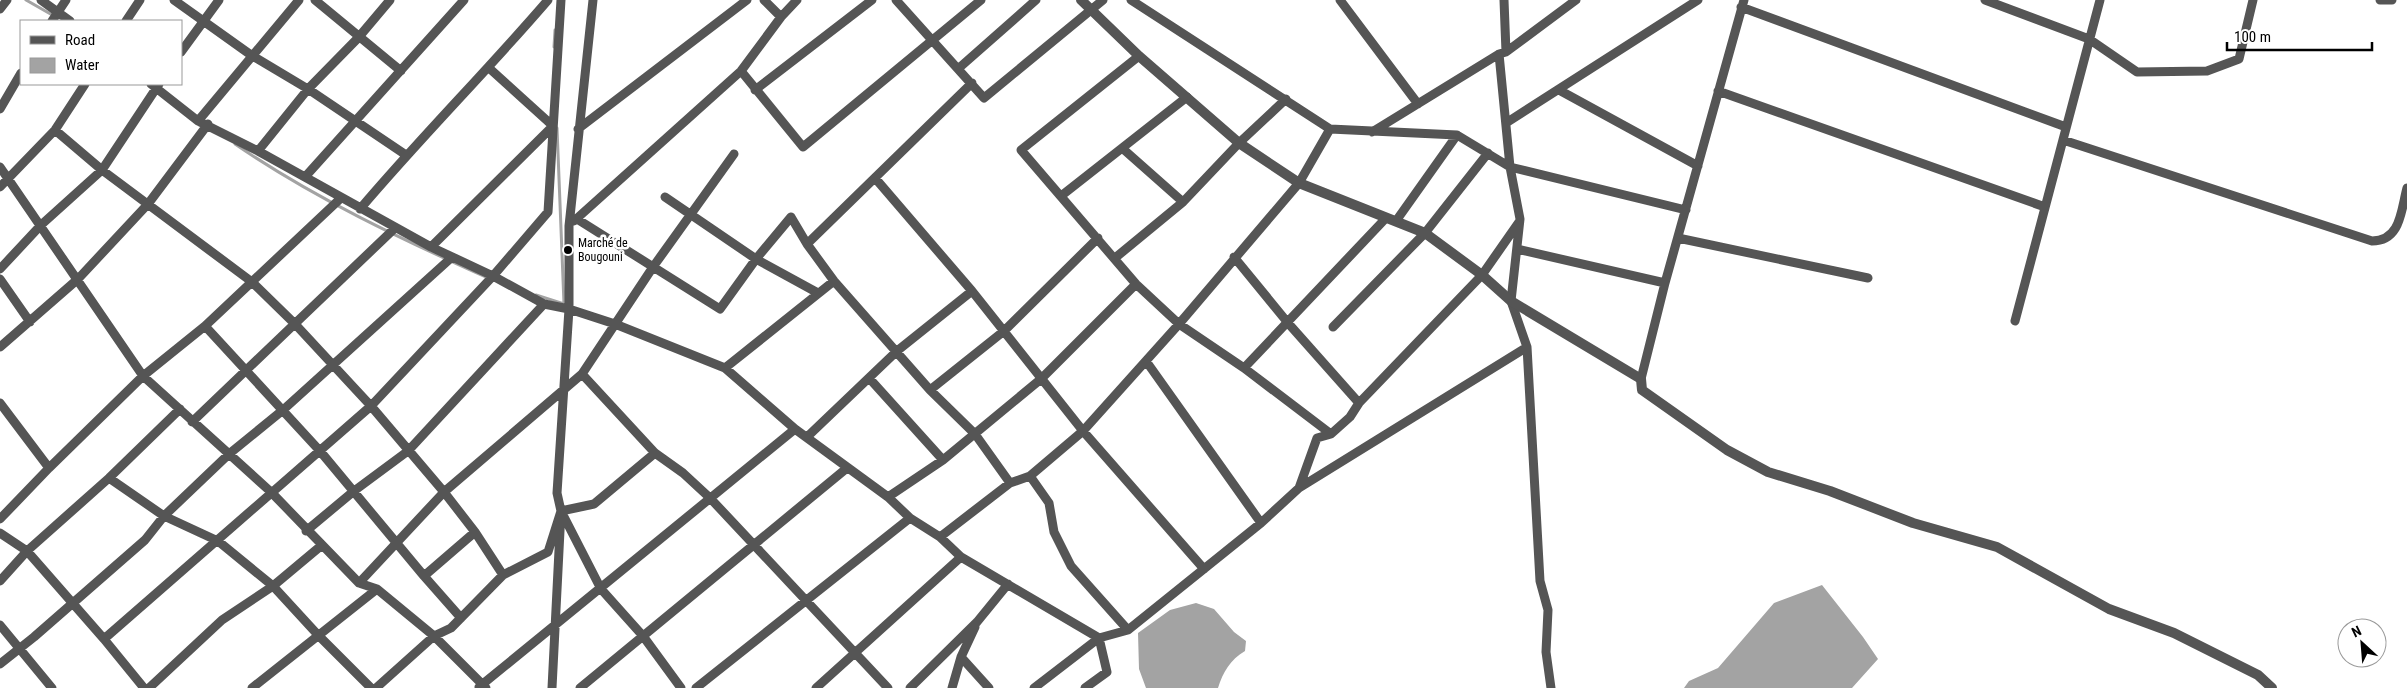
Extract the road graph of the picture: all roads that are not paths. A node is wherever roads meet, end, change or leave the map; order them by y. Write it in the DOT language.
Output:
graph roads {
  1 [pos="7,0"];
  2 [pos="41,0"];
  3 [pos="66,0"];
  4 [pos="140,0"];
  5 [pos="174,0"];
  6 [pos="219,0"];
  7 [pos="299,0"];
  8 [pos="315,0"];
  9 [pos="390,0"];
  10 [pos="464,0"];
  11 [pos="548,0"];
  12 [pos="561,0"];
  13 [pos="593,0"];
  14 [pos="747,0"];
  15 [pos="764,0"];
  16 [pos="797,0"];
  17 [pos="872,0"];
  18 [pos="896,0"];
  19 [pos="980,0"];
  20 [pos="1036,0"];
  21 [pos="1081,0"];
  22 [pos="1103,0"];
  23 [pos="1132,0"];
  24 [pos="1340,0"];
  25 [pos="1504,0"];
  26 [pos="1576,0"];
  27 [pos="1698,0"];
  28 [pos="1985,0"];
  29 [pos="2100,0"];
  30 [pos="2253,0"];
  31 [pos="2380,0"];
  32 [pos="2392,0"];
  33 [pos="1742,3"];
  34 [pos="0,9"];
  35 [pos="1090,9"];
  36 [pos="58,12"];
  37 [pos="781,17"];
  38 [pos="53,20"];
  39 [pos="69,20"];
  40 [pos="127,20"];
  41 [pos="203,20"];
  42 [pos="358,38"];
  43 [pos="2089,39"];
  44 [pos="932,40"];
  45 [pos="182,51"];
  46 [pos="1502,53"];
  47 [pos="251,55"];
  48 [pos="1139,56"];
  49 [pos="489,68"];
  50 [pos="958,68"];
  51 [pos="741,70"];
  52 [pos="401,71"];
  53 [pos="20,75"];
  54 [pos="972,83"];
  55 [pos="84,85"];
  56 [pos="156,85"];
  57 [pos="308,89"];
  58 [pos="755,90"];
  59 [pos="1559,90"];
  60 [pos="1718,91"];
  61 [pos="1187,97"];
  62 [pos="1286,98"];
  63 [pos="1418,104"];
  64 [pos="0,108"];
  65 [pos="198,121"];
  66 [pos="356,122"];
  67 [pos="1506,123"];
  68 [pos="208,124"];
  69 [pos="553,126"];
  70 [pos="2066,128"];
  71 [pos="578,129"];
  72 [pos="1330,129"];
  73 [pos="55,130"];
  74 [pos="1372,132"];
  75 [pos="1457,135"];
  76 [pos="2063,140"];
  77 [pos="1239,143"];
  78 [pos="1122,148"];
  79 [pos="258,151"];
  80 [pos="1488,153"];
  81 [pos="734,154"];
  82 [pos="406,155"];
  83 [pos="1510,166"];
  84 [pos="1698,166"];
  85 [pos="0,167"];
  86 [pos="102,170"];
  87 [pos="304,177"];
  88 [pos="874,178"];
  89 [pos="9,180"];
  90 [pos="1299,183"];
  91 [pos="0,187"];
  92 [pos="2407,188"];
  93 [pos="1061,196"];
  94 [pos="665,197"];
  95 [pos="341,198"];
  96 [pos="1183,202"];
  97 [pos="148,204"];
  98 [pos="2045,207"];
  99 [pos="360,209"];
  100 [pos="1686,210"];
  101 [pos="690,213"];
  102 [pos="577,219"];
  103 [pos="1520,219"];
  104 [pos="1391,220"];
  105 [pos="41,225"];
  106 [pos="569,226"];
  107 [pos="395,228"];
  108 [pos="1424,233"];
  109 [pos="1098,238"];
  110 [pos="1678,238"];
  111 [pos="807,244"];
  112 [pos="431,248"];
  113 [pos="1517,249"];
  114 [pos="1234,257"];
  115 [pos="451,258"];
  116 [pos="1114,258"];
  117 [pos="756,259"];
  118 [pos="653,267"];
  119 [pos="0,269"];
  120 [pos="1482,274"];
  121 [pos="493,276"];
  122 [pos="1868,278"];
  123 [pos="78,279"];
  124 [pos="0,280"];
  125 [pos="834,281"];
  126 [pos="252,282"];
  127 [pos="1665,283"];
  128 [pos="1136,284"];
  129 [pos="972,291"];
  130 [pos="818,293"];
  131 [pos="1511,301"];
  132 [pos="544,304"];
  133 [pos="569,309"];
  134 [pos="2015,321"];
  135 [pos="30,322"];
  136 [pos="294,324"];
  137 [pos="615,324"];
  138 [pos="1179,324"];
  139 [pos="1288,324"];
  140 [pos="204,326"];
  141 [pos="1333,327"];
  142 [pos="1004,331"];
  143 [pos="0,347"];
  144 [pos="1527,347"];
  145 [pos="897,351"];
  146 [pos="1146,361"];
  147 [pos="333,364"];
  148 [pos="725,368"];
  149 [pos="1244,368"];
  150 [pos="246,370"];
  151 [pos="582,374"];
  152 [pos="143,376"];
  153 [pos="869,378"];
  154 [pos="1041,379"];
  155 [pos="1641,379"];
  156 [pos="564,390"];
  157 [pos="930,390"];
  158 [pos="1359,403"];
  159 [pos="370,406"];
  160 [pos="1,407"];
  161 [pos="180,409"];
  162 [pos="283,410"];
  163 [pos="192,422"];
  164 [pos="794,429"];
  165 [pos="1083,431"];
  166 [pos="975,434"];
  167 [pos="1331,434"];
  168 [pos="807,437"];
  169 [pos="320,451"];
  170 [pos="408,451"];
  171 [pos="655,453"];
  172 [pos="229,454"];
  173 [pos="942,460"];
  174 [pos="49,468"];
  175 [pos="846,468"];
  176 [pos="1030,476"];
  177 [pos="109,478"];
  178 [pos="1010,482"];
  179 [pos="1299,488"];
  180 [pos="354,491"];
  181 [pos="271,492"];
  182 [pos="444,492"];
  183 [pos="888,497"];
  184 [pos="710,498"];
  185 [pos="561,511"];
  186 [pos="164,516"];
  187 [pos="910,518"];
  188 [pos="0,519"];
  189 [pos="1261,523"];
  190 [pos="306,531"];
  191 [pos="476,532"];
  192 [pos="0,533"];
  193 [pos="940,537"];
  194 [pos="218,541"];
  195 [pos="396,543"];
  196 [pos="754,544"];
  197 [pos="322,545"];
  198 [pos="27,551"];
  199 [pos="961,558"];
  200 [pos="1204,569"];
  201 [pos="503,575"];
  202 [pos="424,576"];
  203 [pos="0,581"];
  204 [pos="359,583"];
  205 [pos="1008,584"];
  206 [pos="273,586"];
  207 [pos="377,589"];
  208 [pos="601,589"];
  209 [pos="806,600"];
  210 [pos="72,603"];
  211 [pos="461,618"];
  212 [pos="977,622"];
  213 [pos="0,625"];
  214 [pos="554,627"];
  215 [pos="1128,630"];
  216 [pos="318,635"];
  217 [pos="434,636"];
  218 [pos="642,636"];
  219 [pos="1098,638"];
  220 [pos="104,639"];
  221 [pos="18,648"];
  222 [pos="854,653"];
  223 [pos="961,657"];
  224 [pos="0,664"];
  225 [pos="482,687"];
  226 [pos="52,688"];
  227 [pos="144,688"];
  228 [pos="149,688"];
  229 [pos="252,688"];
  230 [pos="371,688"];
  231 [pos="376,688"];
  232 [pos="552,688"];
  233 [pos="580,688"];
  234 [pos="681,688"];
  235 [pos="696,688"];
  236 [pos="816,688"];
  237 [pos="888,688"];
  238 [pos="910,688"];
  239 [pos="952,688"];
  240 [pos="989,688"];
  241 [pos="1034,688"];
  242 [pos="1085,688"];
  243 [pos="1551,688"];
  244 [pos="2272,688"];
  1 -- 34 [label="street"];
  2 -- 36 [label="street"];
  3 -- 36 [label="street"];
  4 -- 40 [label="street"];
  5 -- 41 [label="street"];
  6 -- 41 [label="street"];
  7 -- 47 [label="street"];
  8 -- 42 [label="street"];
  9 -- 42 [label="street"];
  10 -- 52 [label="street"];
  11 -- 49 [label="street"];
  12 -- 69 [label="street"];
  13 -- 71 [label="street"];
  14 -- 71 [label="street"];
  15 -- 37 [label="street"];
  16 -- 37 [label="street"];
  17 -- 58 [label="street"];
  18 -- 44 [label="street"];
  19 -- 44 [label="street"];
  20 -- 50 [label="street"];
  21 -- 35 [label="street"];
  22 -- 35 [label="street"];
  23 -- 62 [label="street"];
  24 -- 63 [label="street"];
  25 -- 46 [label="street"];
  26 -- 46 [label="street"];
  27 -- 59 [label="street"];
  28 -- 43 [label="street"];
  29 -- 43 [label="street"];
  30 -- 43 [label="street"];
  31 -- 32 [label="street"];
  33 -- 60 [label="street"];
  33 -- 70 [label="street"];
  35 -- 48 [label="street"];
  35 -- 54 [label="street"];
  36 -- 38 [label="street"];
  36 -- 39 [label="street"];
  37 -- 51 [label="street"];
  41 -- 45 [label="street"];
  41 -- 47 [label="street"];
  42 -- 52 [label="street"];
  42 -- 57 [label="street"];
  43 -- 70 [label="street"];
  44 -- 50 [label="street"];
  44 -- 58 [label="street"];
  46 -- 63 [label="street"];
  46 -- 67 [label="street"];
  47 -- 57 [label="street"];
  47 -- 65 [label="street"];
  48 -- 61 [label="street"];
  48 -- 93 [label="street"];
  49 -- 69 [label="street"];
  49 -- 82 [label="street"];
  50 -- 54 [label="street"];
  51 -- 58 [label="street"];
  51 -- 102 [label="street"];
  52 -- 66 [label="street"];
  53 -- 64 [label="street"];
  54 -- 88 [label="street"];
  55 -- 73 [label="street"];
  56 -- 65 [label="street"];
  56 -- 86 [label="street"];
  57 -- 66 [label="street"];
  57 -- 79 [label="street"];
  59 -- 67 [label="street"];
  59 -- 84 [label="street"];
  60 -- 84 [label="street"];
  60 -- 98 [label="street"];
  61 -- 77 [label="street"];
  61 -- 78 [label="street"];
  62 -- 72 [label="street"];
  62 -- 77 [label="street"];
  63 -- 74 [label="street"];
  65 -- 68 [label="street"];
  66 -- 82 [label="street"];
  66 -- 87 [label="street"];
  67 -- 83 [label="street"];
  68 -- 79 [label="street"];
  68 -- 97 [label="street"];
  69 -- 112 [label="street"];
  69 -- 121 [label="street"];
  70 -- 76 [label="street"];
  71 -- 106 [label="street"];
  72 -- 74 [label="street"];
  72 -- 90 [label="street"];
  73 -- 86 [label="street"];
  73 -- 89 [label="street"];
  74 -- 75 [label="street"];
  75 -- 80 [label="street"];
  75 -- 104 [label="street"];
  76 -- 92 [label="street"];
  76 -- 98 [label="street"];
  77 -- 90 [label="street"];
  77 -- 96 [label="street"];
  78 -- 93 [label="street"];
  78 -- 96 [label="street"];
  79 -- 87 [label="street"];
  80 -- 83 [label="street"];
  80 -- 108 [label="street"];
  81 -- 101 [label="street"];
  82 -- 99 [label="street"];
  83 -- 100 [label="street"];
  83 -- 103 [label="street"];
  84 -- 100 [label="street"];
  85 -- 89 [label="street"];
  86 -- 97 [label="street"];
  86 -- 105 [label="street"];
  87 -- 95 [label="street"];
  88 -- 111 [label="street"];
  88 -- 129 [label="street"];
  89 -- 91 [label="street"];
  89 -- 105 [label="street"];
  90 -- 104 [label="street"];
  90 -- 114 [label="street"];
  93 -- 109 [label="street"];
  94 -- 101 [label="street"];
  95 -- 99 [label="street"];
  95 -- 126 [label="street"];
  96 -- 116 [label="street"];
  97 -- 123 [label="street"];
  97 -- 126 [label="street"];
  98 -- 134 [label="street"];
  99 -- 107 [label="street"];
  100 -- 110 [label="street"];
  101 -- 117 [label="street"];
  101 -- 118 [label="street"];
  102 -- 106 [label="street"];
  102 -- 118 [label="street"];
  103 -- 113 [label="street"];
  103 -- 120 [label="street"];
  104 -- 108 [label="street"];
  104 -- 139 [label="street"];
  105 -- 119 [label="street"];
  105 -- 123 [label="street"];
  106 -- 133 [label="street"];
  107 -- 112 [label="street"];
  107 -- 136 [label="street"];
  108 -- 120 [label="street"];
  108 -- 141 [label="street"];
  109 -- 116 [label="street"];
  109 -- 142 [label="street"];
  110 -- 122 [label="street"];
  110 -- 127 [label="street"];
  111 -- 117 [label="street"];
  111 -- 125 [label="street"];
  112 -- 115 [label="street"];
  113 -- 127 [label="street"];
  113 -- 131 [label="street"];
  114 -- 138 [label="street"];
  114 -- 139 [label="street"];
  115 -- 121 [label="street"];
  115 -- 147 [label="street"];
  116 -- 128 [label="street"];
  117 -- 118 [label="street"];
  117 -- 130 [label="street"];
  118 -- 137 [label="street"];
  120 -- 131 [label="street"];
  120 -- 158 [label="street"];
  121 -- 132 [label="street"];
  121 -- 159 [label="street"];
  123 -- 135 [label="street"];
  123 -- 152 [label="street"];
  124 -- 135 [label="street"];
  125 -- 130 [label="street"];
  125 -- 145 [label="street"];
  126 -- 136 [label="street"];
  126 -- 140 [label="street"];
  127 -- 155 [label="street"];
  128 -- 138 [label="street"];
  128 -- 154 [label="street"];
  129 -- 142 [label="street"];
  129 -- 145 [label="street"];
  130 -- 148 [label="street"];
  131 -- 144 [label="street"];
  131 -- 155 [label="street"];
  132 -- 133 [label="street"];
  132 -- 170 [label="street"];
  133 -- 137 [label="street"];
  133 -- 156 [label="street"];
  135 -- 143 [label="street"];
  136 -- 147 [label="street"];
  136 -- 150 [label="street"];
  137 -- 148 [label="street"];
  137 -- 151 [label="street"];
  138 -- 146 [label="street"];
  138 -- 149 [label="street"];
  139 -- 149 [label="street"];
  139 -- 158 [label="street"];
  140 -- 150 [label="street"];
  140 -- 152 [label="street"];
  142 -- 154 [label="street"];
  142 -- 157 [label="street"];
  144 -- 179 [label="street"];
  144 -- 243 [label="street"];
  145 -- 153 [label="street"];
  145 -- 157 [label="street"];
  146 -- 165 [label="street"];
  146 -- 189 [label="street"];
  147 -- 159 [label="street"];
  147 -- 162 [label="street"];
  148 -- 164 [label="street"];
  149 -- 167 [label="street"];
  150 -- 162 [label="street"];
  150 -- 163 [label="street"];
  151 -- 156 [label="street"];
  151 -- 171 [label="street"];
  152 -- 161 [label="street"];
  152 -- 174 [label="street"];
  153 -- 168 [label="street"];
  153 -- 173 [label="street"];
  154 -- 165 [label="street"];
  154 -- 166 [label="street"];
  155 -- 244 [label="street"];
  156 -- 182 [label="street"];
  156 -- 185 [label="street"];
  157 -- 166 [label="street"];
  158 -- 167 [label="street"];
  159 -- 169 [label="street"];
  159 -- 170 [label="street"];
  160 -- 174 [label="street"];
  161 -- 163 [label="street"];
  161 -- 177 [label="street"];
  162 -- 169 [label="street"];
  162 -- 172 [label="street"];
  163 -- 172 [label="street"];
  164 -- 168 [label="street"];
  164 -- 184 [label="street"];
  165 -- 176 [label="street"];
  165 -- 200 [label="street"];
  166 -- 173 [label="street"];
  166 -- 178 [label="street"];
  167 -- 179 [label="street"];
  168 -- 175 [label="street"];
  169 -- 180 [label="street"];
  169 -- 181 [label="street"];
  170 -- 180 [label="street"];
  170 -- 182 [label="street"];
  171 -- 184 [label="street"];
  171 -- 185 [label="street"];
  172 -- 181 [label="street"];
  172 -- 186 [label="street"];
  173 -- 183 [label="street"];
  174 -- 188 [label="street"];
  175 -- 183 [label="street"];
  175 -- 196 [label="street"];
  176 -- 178 [label="street"];
  176 -- 215 [label="street"];
  177 -- 186 [label="street"];
  177 -- 198 [label="street"];
  178 -- 193 [label="street"];
  179 -- 189 [label="street"];
  180 -- 190 [label="street"];
  180 -- 195 [label="street"];
  181 -- 190 [label="street"];
  181 -- 194 [label="street"];
  182 -- 191 [label="street"];
  182 -- 195 [label="street"];
  183 -- 187 [label="street"];
  184 -- 196 [label="street"];
  184 -- 208 [label="street"];
  185 -- 201 [label="street"];
  185 -- 208 [label="street"];
  185 -- 214 [label="street"];
  186 -- 194 [label="street"];
  186 -- 210 [label="street"];
  187 -- 193 [label="street"];
  187 -- 209 [label="street"];
  189 -- 200 [label="street"];
  190 -- 197 [label="street"];
  191 -- 201 [label="street"];
  191 -- 202 [label="street"];
  192 -- 198 [label="street"];
  193 -- 199 [label="street"];
  194 -- 206 [label="street"];
  194 -- 220 [label="street"];
  195 -- 202 [label="street"];
  195 -- 204 [label="street"];
  196 -- 209 [label="street"];
  196 -- 218 [label="street"];
  197 -- 204 [label="street"];
  197 -- 206 [label="street"];
  198 -- 203 [label="street"];
  198 -- 210 [label="street"];
  199 -- 205 [label="street"];
  199 -- 222 [label="street"];
  200 -- 215 [label="street"];
  201 -- 211 [label="street"];
  202 -- 211 [label="street"];
  204 -- 207 [label="street"];
  205 -- 212 [label="street"];
  205 -- 219 [label="street"];
  206 -- 216 [label="street"];
  206 -- 228 [label="street"];
  207 -- 216 [label="street"];
  207 -- 217 [label="street"];
  208 -- 214 [label="street"];
  208 -- 218 [label="street"];
  209 -- 222 [label="street"];
  209 -- 235 [label="street"];
  210 -- 220 [label="street"];
  210 -- 221 [label="street"];
  211 -- 217 [label="street"];
  212 -- 223 [label="street"];
  212 -- 238 [label="street"];
  213 -- 221 [label="street"];
  214 -- 225 [label="street"];
  214 -- 232 [label="street"];
  215 -- 219 [label="street"];
  216 -- 229 [label="street"];
  216 -- 230 [label="street"];
  217 -- 225 [label="street"];
  217 -- 231 [label="street"];
  218 -- 233 [label="street"];
  218 -- 234 [label="street"];
  219 -- 241 [label="street"];
  219 -- 242 [label="street"];
  220 -- 227 [label="street"];
  221 -- 224 [label="street"];
  221 -- 226 [label="street"];
  222 -- 236 [label="street"];
  222 -- 237 [label="street"];
  223 -- 239 [label="street"];
  223 -- 240 [label="street"];
}
